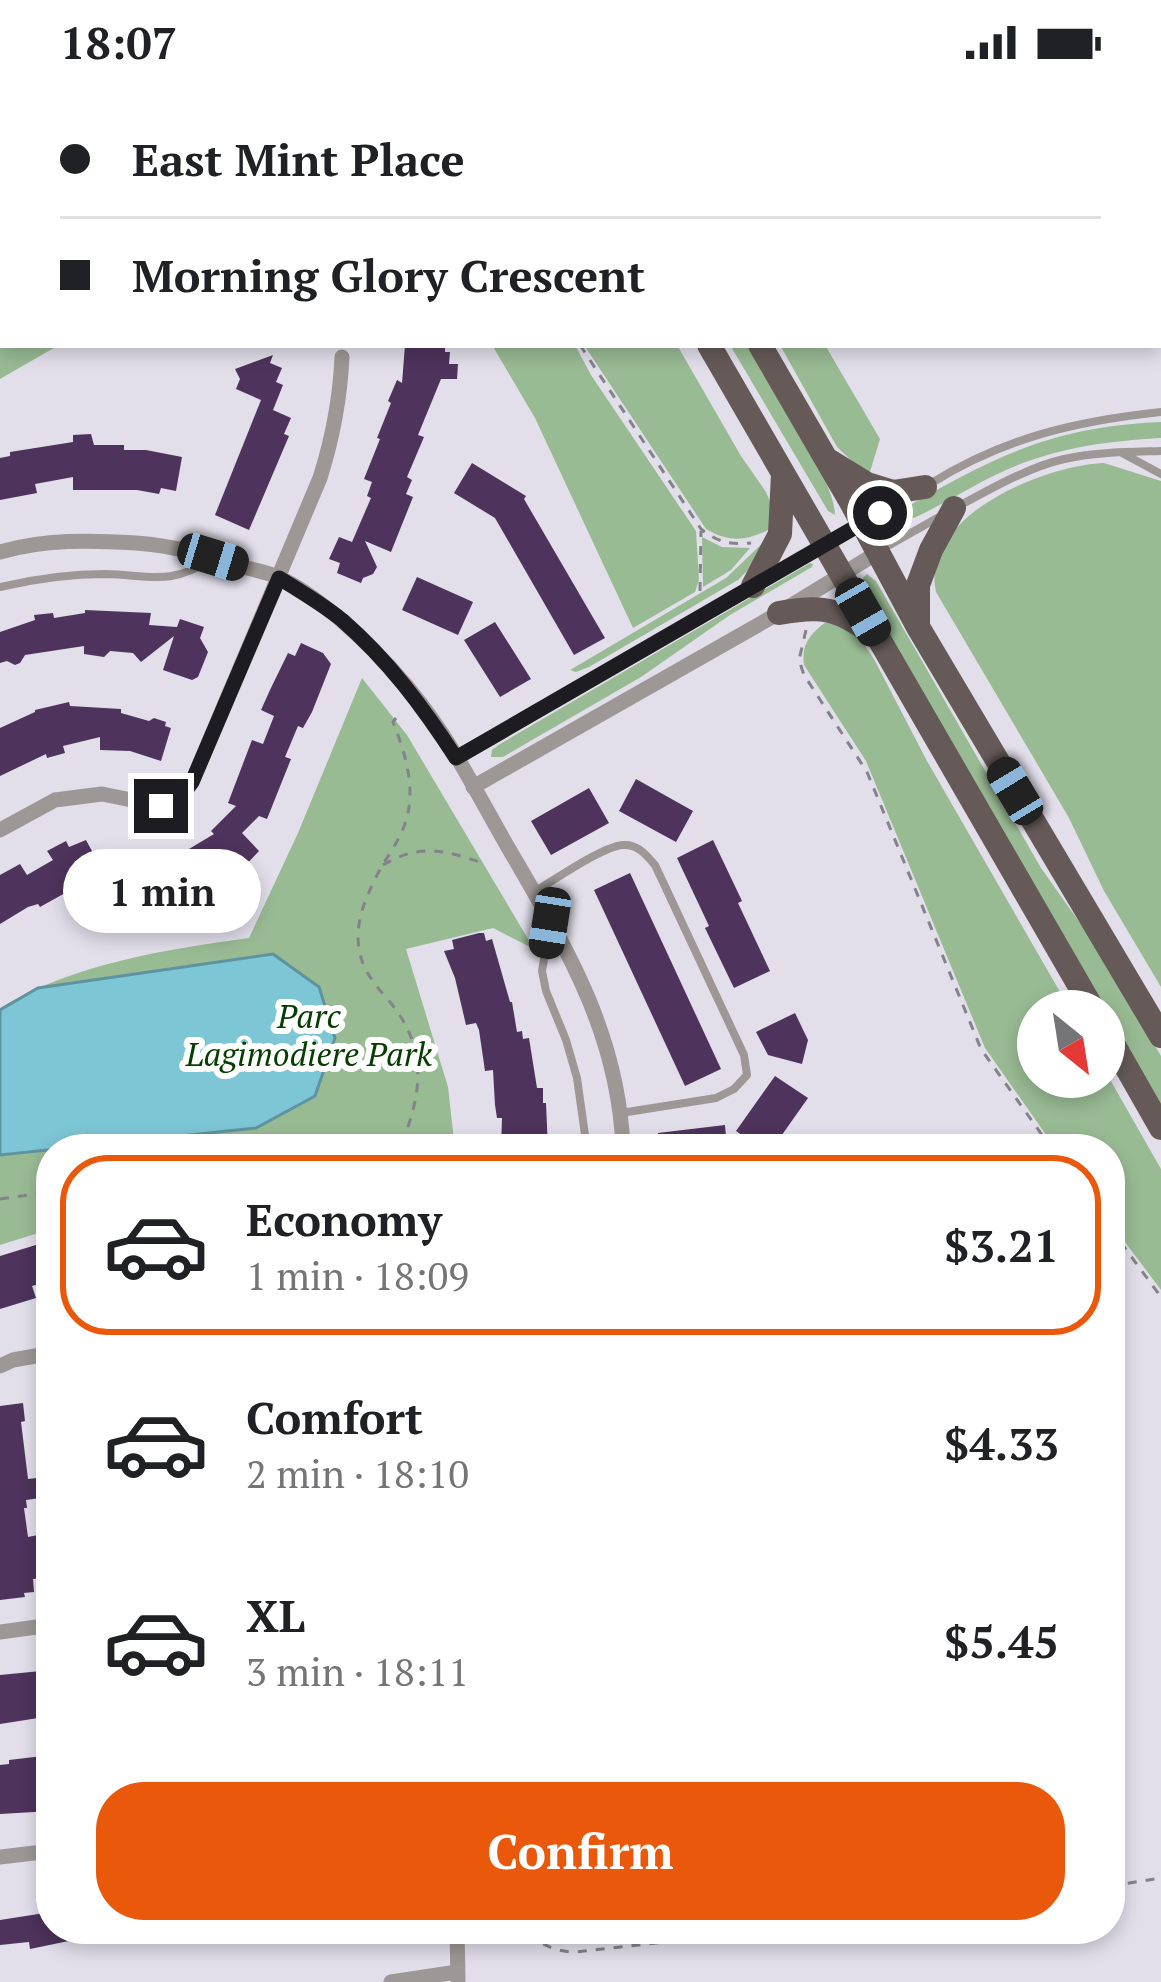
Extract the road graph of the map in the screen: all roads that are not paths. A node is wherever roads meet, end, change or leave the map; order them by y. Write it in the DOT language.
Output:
graph roads {
  1 [pos="711,348"];
  2 [pos="762,348"];
  3 [pos="342,357"];
  4 [pos="1161,412"];
  5 [pos="1161,451"];
  6 [pos="1120,452"];
  7 [pos="826,458"];
  8 [pos="784,472"];
  9 [pos="1161,475"];
  10 [pos="925,488"];
  11 [pos="954,508"];
  12 [pos="862,523"];
  13 [pos="825,544"];
  14 [pos="0,552"];
  15 [pos="877,553"];
  16 [pos="213,557"];
  17 [pos="841,574"];
  18 [pos="279,578"];
  19 [pos="753,586"];
  20 [pos="0,587"];
  21 [pos="779,613"];
  22 [pos="918,627"];
  23 [pos="877,636"];
  24 [pos="456,758"];
  25 [pos="473,787"];
  26 [pos="0,830"];
  27 [pos="534,892"];
  28 [pos="550,923"];
  29 [pos="1082,990"];
  30 [pos="1161,1036"];
  31 [pos="1125,1064"];
  32 [pos="622,1113"];
  33 [pos="1161,1127"];
  34 [pos="585,1134"];
  35 [pos="623,1134"];
  36 [pos="36,1356"];
  37 [pos="0,1366"];
  38 [pos="36,1627"];
  39 [pos="0,1632"];
  40 [pos="36,1853"];
  41 [pos="0,1857"];
  42 [pos="458,1944"];
  43 [pos="458,1977"];
  44 [pos="391,1982"];
  1 -- 8 [label="main road"];
  2 -- 7 [label="main road"];
  3 -- 18 [label="street"];
  4 -- 10 [label="lane"];
  5 -- 6 [label="lane"];
  6 -- 9 [label="lane"];
  6 -- 11 [label="lane"];
  7 -- 10 [label="main road"];
  7 -- 12 [label="main road"];
  8 -- 13 [label="main road"];
  8 -- 19 [label="main road"];
  10 -- 12 [label="lane"];
  11 -- 15 [label="lane"];
  11 -- 22 [label="main road"];
  12 -- 13 [label="street"];
  12 -- 15 [label="main road"];
  13 -- 17 [label="main road"];
  13 -- 19 [label="street"];
  14 -- 16 [label="street"];
  15 -- 17 [label="street"];
  15 -- 22 [label="main road"];
  16 -- 18 [label="street"];
  16 -- 20 [label="lane"];
  17 -- 21 [label="street"];
  17 -- 23 [label="main road"];
  18 -- 24 [label="street"];
  18 -- 26 [label="street"];
  19 -- 24 [label="street"];
  21 -- 23 [label="main road"];
  21 -- 25 [label="street"];
  22 -- 30 [label="main road"];
  23 -- 29 [label="main road"];
  24 -- 25 [label="street"];
  25 -- 27 [label="street"];
  27 -- 28 [label="street"];
  27 -- 32 [label="lane"];
  28 -- 32 [label="street"];
  28 -- 34 [label="lane"];
  31 -- 33 [label="main road"];
  32 -- 35 [label="street"];
  36 -- 37 [label="street"];
  38 -- 39 [label="street"];
  40 -- 41 [label="street"];
  42 -- 43 [label="street"];
  43 -- 44 [label="street"];
}
